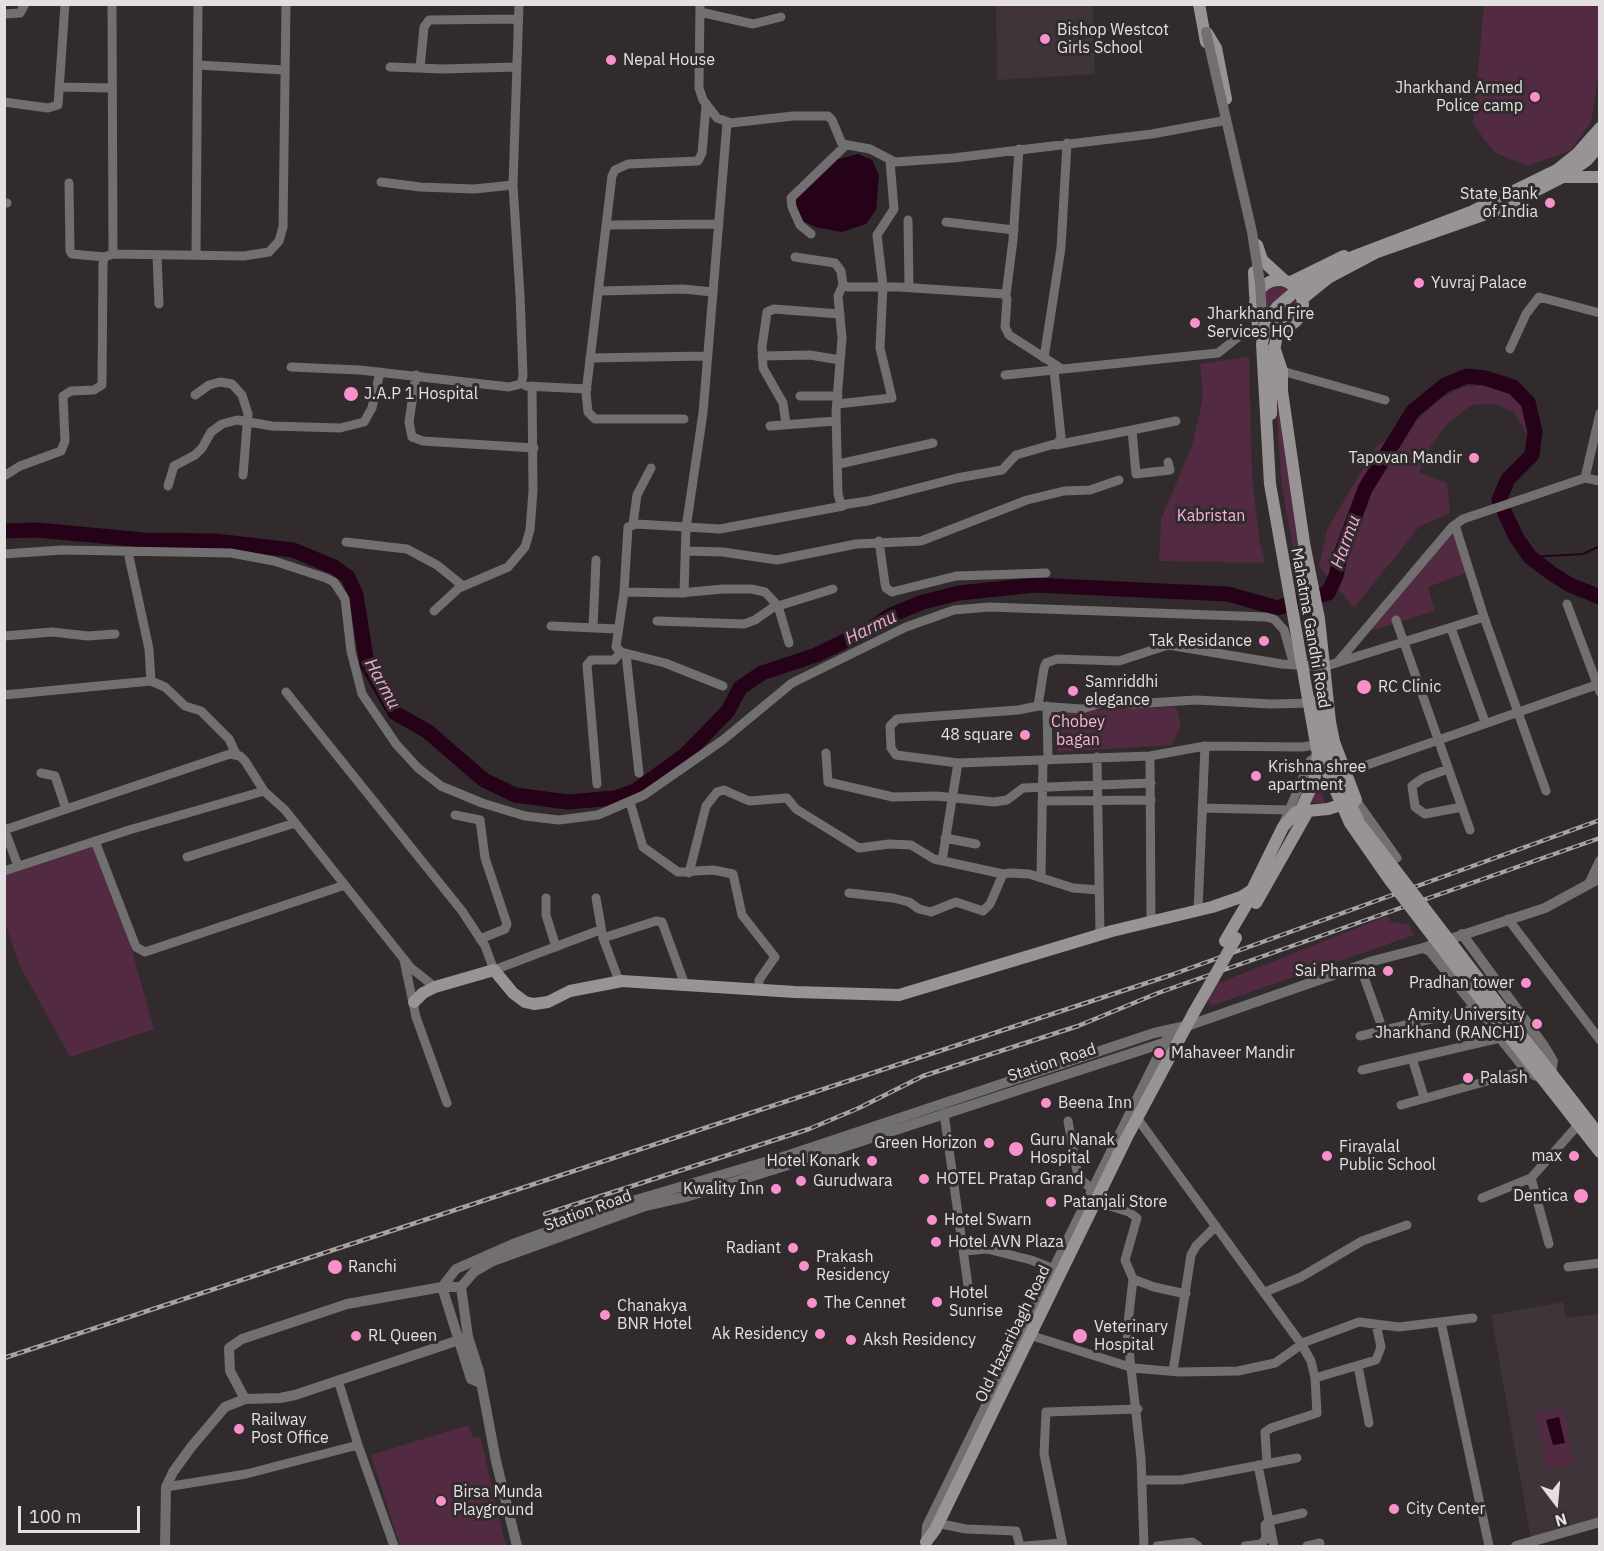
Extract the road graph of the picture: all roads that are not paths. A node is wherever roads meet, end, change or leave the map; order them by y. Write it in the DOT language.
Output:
graph roads {
  1 [pos="25,4"];
  2 [pos="65,4"];
  3 [pos="112,4"];
  4 [pos="198,4"];
  5 [pos="285,4"];
  6 [pos="519,4"];
  7 [pos="1200,4"];
  8 [pos="700,8"];
  9 [pos="4,14"];
  10 [pos="781,17"];
  11 [pos="518,19"];
  12 [pos="1206,32"];
  13 [pos="198,65"];
  14 [pos="390,67"];
  15 [pos="516,67"];
  16 [pos="420,68"];
  17 [pos="284,70"];
  18 [pos="60,87"];
  19 [pos="111,88"];
  20 [pos="4,102"];
  21 [pos="706,106"];
  22 [pos="1222,121"];
  23 [pos="1599,121"];
  24 [pos="727,123"];
  25 [pos="1599,128"];
  26 [pos="1599,137"];
  27 [pos="1067,143"];
  28 [pos="1599,145"];
  29 [pos="846,146"];
  30 [pos="1019,149"];
  31 [pos="890,161"];
  32 [pos="1563,177"];
  33 [pos="1599,177"];
  34 [pos="381,182"];
  35 [pos="69,183"];
  36 [pos="513,185"];
  37 [pos="908,220"];
  38 [pos="946,222"];
  39 [pos="719,224"];
  40 [pos="608,225"];
  41 [pos="1014,230"];
  42 [pos="811,234"];
  43 [pos="109,255"];
  44 [pos="196,255"];
  45 [pos="157,256"];
  46 [pos="795,257"];
  47 [pos="1287,282"];
  48 [pos="843,285"];
  49 [pos="884,286"];
  50 [pos="909,287"];
  51 [pos="599,291"];
  52 [pos="713,292"];
  53 [pos="1006,295"];
  54 [pos="1302,299"];
  55 [pos="1255,301"];
  56 [pos="159,304"];
  57 [pos="1599,313"];
  58 [pos="840,314"];
  59 [pos="1278,328"];
  60 [pos="1263,332"];
  61 [pos="1237,338"];
  62 [pos="1274,347"];
  63 [pos="1510,349"];
  64 [pos="707,356"];
  65 [pos="762,356"];
  66 [pos="590,358"];
  67 [pos="1044,358"];
  68 [pos="840,360"];
  69 [pos="291,367"];
  70 [pos="1058,369"];
  71 [pos="1282,371"];
  72 [pos="380,372"];
  73 [pos="416,375"];
  74 [pos="1005,375"];
  75 [pos="519,386"];
  76 [pos="532,386"];
  77 [pos="587,389"];
  78 [pos="195,395"];
  79 [pos="800,396"];
  80 [pos="838,400"];
  81 [pos="1385,400"];
  82 [pos="1599,413"];
  83 [pos="684,419"];
  84 [pos="836,421"];
  85 [pos="1176,421"];
  86 [pos="248,422"];
  87 [pos="786,424"];
  88 [pos="770,426"];
  89 [pos="1132,430"];
  90 [pos="933,442"];
  91 [pos="1056,444"];
  92 [pos="534,448"];
  93 [pos="1168,462"];
  94 [pos="839,464"];
  95 [pos="651,468"];
  96 [pos="243,475"];
  97 [pos="4,476"];
  98 [pos="1584,478"];
  99 [pos="1119,480"];
  100 [pos="1599,481"];
  101 [pos="168,486"];
  102 [pos="843,506"];
  103 [pos="633,524"];
  104 [pos="1455,525"];
  105 [pos="686,528"];
  106 [pos="346,542"];
  107 [pos="879,542"];
  108 [pos="686,551"];
  109 [pos="128,552"];
  110 [pos="4,554"];
  111 [pos="596,560"];
  112 [pos="1287,572"];
  113 [pos="1046,573"];
  114 [pos="463,586"];
  115 [pos="832,590"];
  116 [pos="624,592"];
  117 [pos="684,593"];
  118 [pos="1567,604"];
  119 [pos="777,606"];
  120 [pos="434,611"];
  121 [pos="1484,618"];
  122 [pos="1396,620"];
  123 [pos="657,621"];
  124 [pos="551,626"];
  125 [pos="593,628"];
  126 [pos="1451,628"];
  127 [pos="617,629"];
  128 [pos="116,634"];
  129 [pos="4,636"];
  130 [pos="789,643"];
  131 [pos="1403,643"];
  132 [pos="623,653"];
  133 [pos="1337,663"];
  134 [pos="1294,665"];
  135 [pos="1323,667"];
  136 [pos="151,681"];
  137 [pos="723,686"];
  138 [pos="1598,688"];
  139 [pos="286,692"];
  140 [pos="4,695"];
  141 [pos="1328,702"];
  142 [pos="1042,706"];
  143 [pos="1518,711"];
  144 [pos="1485,722"];
  145 [pos="1438,738"];
  146 [pos="1334,742"];
  147 [pos="1205,746"];
  148 [pos="826,753"];
  149 [pos="236,754"];
  150 [pos="1150,756"];
  151 [pos="1097,758"];
  152 [pos="1046,760"];
  153 [pos="958,763"];
  154 [pos="1448,769"];
  155 [pos="1344,772"];
  156 [pos="41,773"];
  157 [pos="639,773"];
  158 [pos="1151,783"];
  159 [pos="597,784"];
  160 [pos="1097,786"];
  161 [pos="1043,787"];
  162 [pos="264,791"];
  163 [pos="1546,792"];
  164 [pos="951,798"];
  165 [pos="1151,800"];
  166 [pos="1356,800"];
  167 [pos="1042,801"];
  168 [pos="630,802"];
  169 [pos="1098,802"];
  170 [pos="1462,807"];
  171 [pos="1202,808"];
  172 [pos="66,809"];
  173 [pos="1298,812"];
  174 [pos="454,815"];
  175 [pos="295,823"];
  176 [pos="1283,827"];
  177 [pos="5,829"];
  178 [pos="1470,830"];
  179 [pos="945,838"];
  180 [pos="95,841"];
  181 [pos="976,844"];
  182 [pos="187,857"];
  183 [pos="1397,858"];
  184 [pos="942,861"];
  185 [pos="1599,861"];
  186 [pos="18,866"];
  187 [pos="4,871"];
  188 [pos="689,873"];
  189 [pos="1003,874"];
  190 [pos="1041,876"];
  191 [pos="1599,878"];
  192 [pos="1588,883"];
  193 [pos="345,885"];
  194 [pos="1100,890"];
  195 [pos="849,893"];
  196 [pos="546,898"];
  197 [pos="596,898"];
  198 [pos="1198,910"];
  199 [pos="1508,919"];
  200 [pos="1151,922"];
  201 [pos="602,934"];
  202 [pos="1100,934"];
  203 [pos="1462,934"];
  204 [pos="480,939"];
  205 [pos="556,947"];
  206 [pos="1423,948"];
  207 [pos="403,958"];
  208 [pos="1360,966"];
  209 [pos="494,970"];
  210 [pos="619,981"];
  211 [pos="685,985"];
  212 [pos="435,987"];
  213 [pos="759,989"];
  214 [pos="414,1002"];
  215 [pos="1477,1008"];
  216 [pos="1190,1017"];
  217 [pos="1383,1030"];
  218 [pos="1360,1036"];
  219 [pos="1173,1037"];
  220 [pos="1511,1037"];
  221 [pos="1599,1040"];
  222 [pos="1413,1058"];
  223 [pos="1362,1070"];
  224 [pos="1527,1070"];
  225 [pos="1546,1075"];
  226 [pos="1424,1097"];
  227 [pos="447,1103"];
  228 [pos="1401,1106"];
  229 [pos="944,1113"];
  230 [pos="1068,1121"];
  231 [pos="1140,1122"];
  232 [pos="1578,1125"];
  233 [pos="1599,1136"];
  234 [pos="1599,1152"];
  235 [pos="1531,1178"];
  236 [pos="1092,1189"];
  237 [pos="1482,1198"];
  238 [pos="1100,1203"];
  239 [pos="1407,1225"];
  240 [pos="1216,1226"];
  241 [pos="1549,1244"];
  242 [pos="964,1251"];
  243 [pos="1599,1263"];
  244 [pos="1568,1267"];
  245 [pos="1054,1269"];
  246 [pos="1133,1279"];
  247 [pos="442,1287"];
  248 [pos="461,1287"];
  249 [pos="969,1293"];
  250 [pos="1265,1293"];
  251 [pos="1186,1294"];
  252 [pos="1473,1318"];
  253 [pos="1441,1322"];
  254 [pos="1376,1324"];
  255 [pos="1036,1337"];
  256 [pos="463,1338"];
  257 [pos="1302,1345"];
  258 [pos="1358,1366"];
  259 [pos="1133,1368"];
  260 [pos="1173,1371"];
  261 [pos="1315,1378"];
  262 [pos="338,1380"];
  263 [pos="244,1399"];
  264 [pos="1138,1409"];
  265 [pos="1369,1423"];
  266 [pos="358,1445"];
  267 [pos="1298,1458"];
  268 [pos="1262,1465"];
  269 [pos="1142,1480"];
  270 [pos="166,1487"];
  271 [pos="1304,1514"];
  272 [pos="1269,1521"];
  273 [pos="1599,1522"];
  274 [pos="941,1524"];
  275 [pos="1320,1543"];
  276 [pos="925,1544"];
  277 [pos="1063,1545"];
  278 [pos="165,1546"];
  279 [pos="394,1546"];
  280 [pos="517,1546"];
  281 [pos="1022,1546"];
  282 [pos="1144,1546"];
  283 [pos="1157,1546"];
  284 [pos="1198,1546"];
  285 [pos="1245,1546"];
  286 [pos="1274,1546"];
  287 [pos="1307,1546"];
  288 [pos="1489,1546"];
  289 [pos="1516,1546"];
  1 -- 9 [label="street"];
  2 -- 18 [label="street"];
  3 -- 19 [label="street"];
  4 -- 13 [label="street"];
  5 -- 17 [label="street"];
  6 -- 11 [label="street"];
  7 -- 12 [label="main road"];
  8 -- 10 [label="street"];
  8 -- 21 [label="street"];
  11 -- 15 [label="street"];
  11 -- 16 [label="street"];
  12 -- 22 [label="main road, Mahatma Gandhi Road"];
  12 -- 47 [label="main road"];
  12 -- 60 [label="street, bridge"];
  13 -- 17 [label="street"];
  13 -- 44 [label="street"];
  14 -- 16 [label="street"];
  15 -- 16 [label="street"];
  15 -- 36 [label="street"];
  17 -- 44 [label="street"];
  18 -- 19 [label="street"];
  18 -- 20 [label="street"];
  19 -- 43 [label="street"];
  21 -- 24 [label="street"];
  21 -- 40 [label="street"];
  22 -- 27 [label="street"];
  22 -- 55 [label="main road, Mahatma Gandhi Road"];
  23 -- 47 [label="main road"];
  24 -- 29 [label="street"];
  24 -- 39 [label="street"];
  25 -- 60 [label="main road, bridge"];
  26 -- 173 [label="main road, bridge"];
  27 -- 30 [label="street"];
  27 -- 67 [label="street"];
  28 -- 32 [label="main road"];
  29 -- 31 [label="street"];
  29 -- 42 [label="street"];
  30 -- 31 [label="street"];
  30 -- 41 [label="street"];
  31 -- 49 [label="street"];
  32 -- 33 [label="main road"];
  32 -- 54 [label="main road"];
  34 -- 36 [label="street"];
  35 -- 43 [label="street"];
  36 -- 75 [label="street"];
  37 -- 50 [label="street"];
  38 -- 41 [label="street"];
  39 -- 40 [label="street"];
  39 -- 52 [label="street"];
  40 -- 51 [label="street"];
  41 -- 53 [label="street"];
  43 -- 45 [label="street"];
  43 -- 97 [label="street"];
  44 -- 45 [label="street"];
  45 -- 56 [label="street"];
  46 -- 48 [label="street"];
  47 -- 54 [label="main road"];
  47 -- 55 [label="main road"];
  48 -- 49 [label="street"];
  48 -- 58 [label="street"];
  49 -- 50 [label="street"];
  49 -- 80 [label="street"];
  50 -- 53 [label="street"];
  51 -- 52 [label="street"];
  51 -- 66 [label="street"];
  52 -- 64 [label="street"];
  53 -- 67 [label="street"];
  54 -- 59 [label="main road"];
  55 -- 59 [label="main road"];
  55 -- 112 [label="main road, Mahatma Gandhi Road"];
  57 -- 63 [label="street"];
  58 -- 65 [label="street"];
  58 -- 68 [label="street"];
  59 -- 62 [label="main road, Mahatma Gandhi Road"];
  60 -- 173 [label="main road, bridge"];
  61 -- 70 [label="street"];
  62 -- 71 [label="main road"];
  62 -- 112 [label="main road, Mahatma Gandhi Road"];
  64 -- 66 [label="street"];
  64 -- 105 [label="street"];
  65 -- 68 [label="street"];
  65 -- 87 [label="street"];
  66 -- 77 [label="street"];
  67 -- 70 [label="street"];
  68 -- 80 [label="street"];
  69 -- 72 [label="street"];
  70 -- 74 [label="street"];
  70 -- 91 [label="street"];
  71 -- 81 [label="street"];
  71 -- 135 [label="main road"];
  72 -- 73 [label="street"];
  72 -- 86 [label="street"];
  73 -- 75 [label="street"];
  73 -- 92 [label="street"];
  75 -- 76 [label="street"];
  76 -- 77 [label="street"];
  76 -- 92 [label="street"];
  77 -- 83 [label="street"];
  78 -- 86 [label="street"];
  79 -- 80 [label="street"];
  80 -- 84 [label="street"];
  82 -- 98 [label="street"];
  84 -- 87 [label="street"];
  84 -- 94 [label="street"];
  85 -- 89 [label="street"];
  86 -- 96 [label="street"];
  86 -- 101 [label="street"];
  87 -- 88 [label="street"];
  89 -- 91 [label="street"];
  89 -- 93 [label="street"];
  90 -- 94 [label="street"];
  91 -- 102 [label="street"];
  92 -- 114 [label="street"];
  94 -- 102 [label="street"];
  95 -- 103 [label="street"];
  98 -- 100 [label="street"];
  98 -- 104 [label="street"];
  99 -- 107 [label="street"];
  102 -- 105 [label="street"];
  103 -- 105 [label="street"];
  103 -- 116 [label="street"];
  104 -- 121 [label="street"];
  104 -- 133 [label="street"];
  105 -- 108 [label="street"];
  106 -- 114 [label="street"];
  107 -- 108 [label="street"];
  107 -- 113 [label="street"];
  108 -- 117 [label="street"];
  109 -- 110 [label="street"];
  109 -- 136 [label="street"];
  109 -- 168 [label="street"];
  111 -- 125 [label="street"];
  112 -- 220 [label="main road, Mahatma Gandhi Road, bridge"];
  114 -- 120 [label="street"];
  115 -- 119 [label="street"];
  116 -- 117 [label="street"];
  116 -- 127 [label="street"];
  117 -- 119 [label="street"];
  118 -- 138 [label="street"];
  119 -- 123 [label="street"];
  119 -- 130 [label="street"];
  121 -- 126 [label="street"];
  121 -- 143 [label="street"];
  122 -- 131 [label="street"];
  124 -- 125 [label="street"];
  125 -- 127 [label="street"];
  126 -- 131 [label="street"];
  126 -- 144 [label="street"];
  127 -- 132 [label="street"];
  128 -- 129 [label="street"];
  131 -- 133 [label="street"];
  131 -- 145 [label="street"];
  132 -- 137 [label="street"];
  132 -- 157 [label="street"];
  132 -- 159 [label="street"];
  133 -- 135 [label="street"];
  134 -- 135 [label="street"];
  134 -- 142 [label="street"];
  134 -- 168 [label="street"];
  135 -- 141 [label="main road"];
  136 -- 140 [label="street"];
  136 -- 149 [label="street"];
  138 -- 143 [label="street"];
  139 -- 204 [label="street"];
  141 -- 142 [label="street"];
  141 -- 146 [label="main road"];
  142 -- 152 [label="street"];
  142 -- 153 [label="street"];
  143 -- 144 [label="street"];
  143 -- 163 [label="street"];
  144 -- 145 [label="street"];
  145 -- 154 [label="street"];
  145 -- 155 [label="street"];
  146 -- 147 [label="street"];
  146 -- 155 [label="main road"];
  146 -- 173 [label="street"];
  147 -- 150 [label="street"];
  147 -- 171 [label="street"];
  148 -- 164 [label="street"];
  149 -- 162 [label="street"];
  149 -- 172 [label="street"];
  150 -- 151 [label="street"];
  150 -- 158 [label="street"];
  151 -- 152 [label="street"];
  151 -- 160 [label="street"];
  152 -- 153 [label="street"];
  152 -- 161 [label="street"];
  153 -- 164 [label="street"];
  154 -- 170 [label="street"];
  154 -- 170 [label="street"];
  155 -- 166 [label="main road"];
  156 -- 172 [label="street"];
  158 -- 160 [label="street"];
  158 -- 165 [label="street"];
  160 -- 161 [label="street"];
  160 -- 169 [label="street"];
  161 -- 164 [label="street"];
  161 -- 167 [label="street"];
  162 -- 175 [label="street"];
  162 -- 180 [label="street"];
  164 -- 179 [label="street"];
  165 -- 169 [label="street"];
  165 -- 200 [label="street"];
  166 -- 176 [label="main road"];
  166 -- 183 [label="street"];
  167 -- 169 [label="street"];
  167 -- 190 [label="street"];
  168 -- 188 [label="street"];
  169 -- 194 [label="street"];
  170 -- 178 [label="street"];
  171 -- 173 [label="street"];
  171 -- 198 [label="street"];
  172 -- 177 [label="street"];
  173 -- 176 [label="street"];
  173 -- 216 [label="main road"];
  174 -- 204 [label="street"];
  175 -- 182 [label="street"];
  175 -- 193 [label="street"];
  176 -- 198 [label="main road"];
  177 -- 186 [label="street"];
  179 -- 181 [label="street"];
  179 -- 184 [label="street"];
  180 -- 186 [label="street"];
  180 -- 193 [label="street"];
  184 -- 188 [label="street"];
  184 -- 189 [label="street"];
  185 -- 192 [label="street"];
  186 -- 187 [label="street"];
  188 -- 213 [label="street"];
  189 -- 190 [label="street"];
  189 -- 195 [label="street"];
  190 -- 194 [label="street"];
  191 -- 192 [label="street"];
  192 -- 199 [label="street"];
  193 -- 207 [label="street"];
  194 -- 202 [label="street"];
  196 -- 205 [label="street"];
  197 -- 201 [label="street"];
  198 -- 200 [label="main road"];
  199 -- 203 [label="street"];
  199 -- 221 [label="street"];
  200 -- 202 [label="main road"];
  201 -- 205 [label="street"];
  201 -- 210 [label="street"];
  201 -- 211 [label="street"];
  202 -- 213 [label="main road"];
  203 -- 206 [label="street"];
  203 -- 225 [label="street"];
  204 -- 209 [label="street"];
  205 -- 209 [label="street"];
  206 -- 208 [label="street"];
  206 -- 215 [label="street"];
  207 -- 212 [label="street"];
  207 -- 214 [label="street"];
  208 -- 216 [label="street"];
  208 -- 217 [label="street"];
  209 -- 210 [label="main road"];
  209 -- 212 [label="main road"];
  210 -- 211 [label="main road"];
  211 -- 213 [label="main road"];
  212 -- 214 [label="main road"];
  214 -- 227 [label="street"];
  215 -- 217 [label="street"];
  215 -- 220 [label="street"];
  216 -- 219 [label="main road"];
  216 -- 231 [label="street"];
  217 -- 218 [label="street"];
  219 -- 229 [label="street, Station Road"];
  219 -- 236 [label="street"];
  219 -- 247 [label="street"];
  219 -- 276 [label="main road"];
  219 -- 276 [label="main road, Old Hazaribagh Road"];
  220 -- 222 [label="street"];
  220 -- 224 [label="street"];
  220 -- 225 [label="main road, Mahatma Gandhi Road"];
  222 -- 223 [label="street"];
  222 -- 226 [label="street"];
  224 -- 225 [label="street"];
  224 -- 226 [label="street"];
  225 -- 232 [label="main road, Mahatma Gandhi Road"];
  225 -- 233 [label="main road, Mahatma Gandhi Road"];
  226 -- 228 [label="street"];
  229 -- 242 [label="street"];
  229 -- 248 [label="street, Station Road"];
  230 -- 236 [label="street"];
  231 -- 238 [label="street"];
  231 -- 240 [label="street"];
  232 -- 234 [label="main road, Mahatma Gandhi Road"];
  232 -- 235 [label="street"];
  235 -- 237 [label="street"];
  235 -- 241 [label="street"];
  236 -- 245 [label="street"];
  238 -- 246 [label="street"];
  238 -- 255 [label="street"];
  239 -- 250 [label="street"];
  240 -- 250 [label="street"];
  240 -- 251 [label="street"];
  242 -- 245 [label="street"];
  242 -- 249 [label="street"];
  243 -- 244 [label="street"];
  245 -- 276 [label="street"];
  246 -- 251 [label="street"];
  246 -- 259 [label="street"];
  247 -- 248 [label="street"];
  247 -- 256 [label="street"];
  247 -- 263 [label="street"];
  248 -- 256 [label="street"];
  250 -- 257 [label="street"];
  251 -- 260 [label="street"];
  252 -- 253 [label="street"];
  253 -- 254 [label="street"];
  253 -- 288 [label="street"];
  254 -- 257 [label="street"];
  254 -- 258 [label="street"];
  255 -- 259 [label="street"];
  255 -- 274 [label="street"];
  256 -- 262 [label="street"];
  256 -- 280 [label="street"];
  257 -- 260 [label="street"];
  257 -- 261 [label="street"];
  258 -- 261 [label="street"];
  258 -- 265 [label="street"];
  259 -- 260 [label="street"];
  259 -- 264 [label="street"];
  261 -- 268 [label="street"];
  262 -- 263 [label="street"];
  262 -- 266 [label="street"];
  263 -- 270 [label="street"];
  264 -- 269 [label="street"];
  264 -- 277 [label="street"];
  266 -- 270 [label="street"];
  266 -- 279 [label="street"];
  267 -- 268 [label="street"];
  268 -- 269 [label="street"];
  268 -- 272 [label="street"];
  269 -- 282 [label="street"];
  270 -- 278 [label="street"];
  271 -- 272 [label="street"];
  272 -- 285 [label="street"];
  272 -- 286 [label="street"];
  273 -- 289 [label="street"];
  274 -- 276 [label="street"];
  274 -- 281 [label="street"];
  275 -- 287 [label="street"];
  277 -- 281 [label="street"];
  283 -- 284 [label="street"];
}
